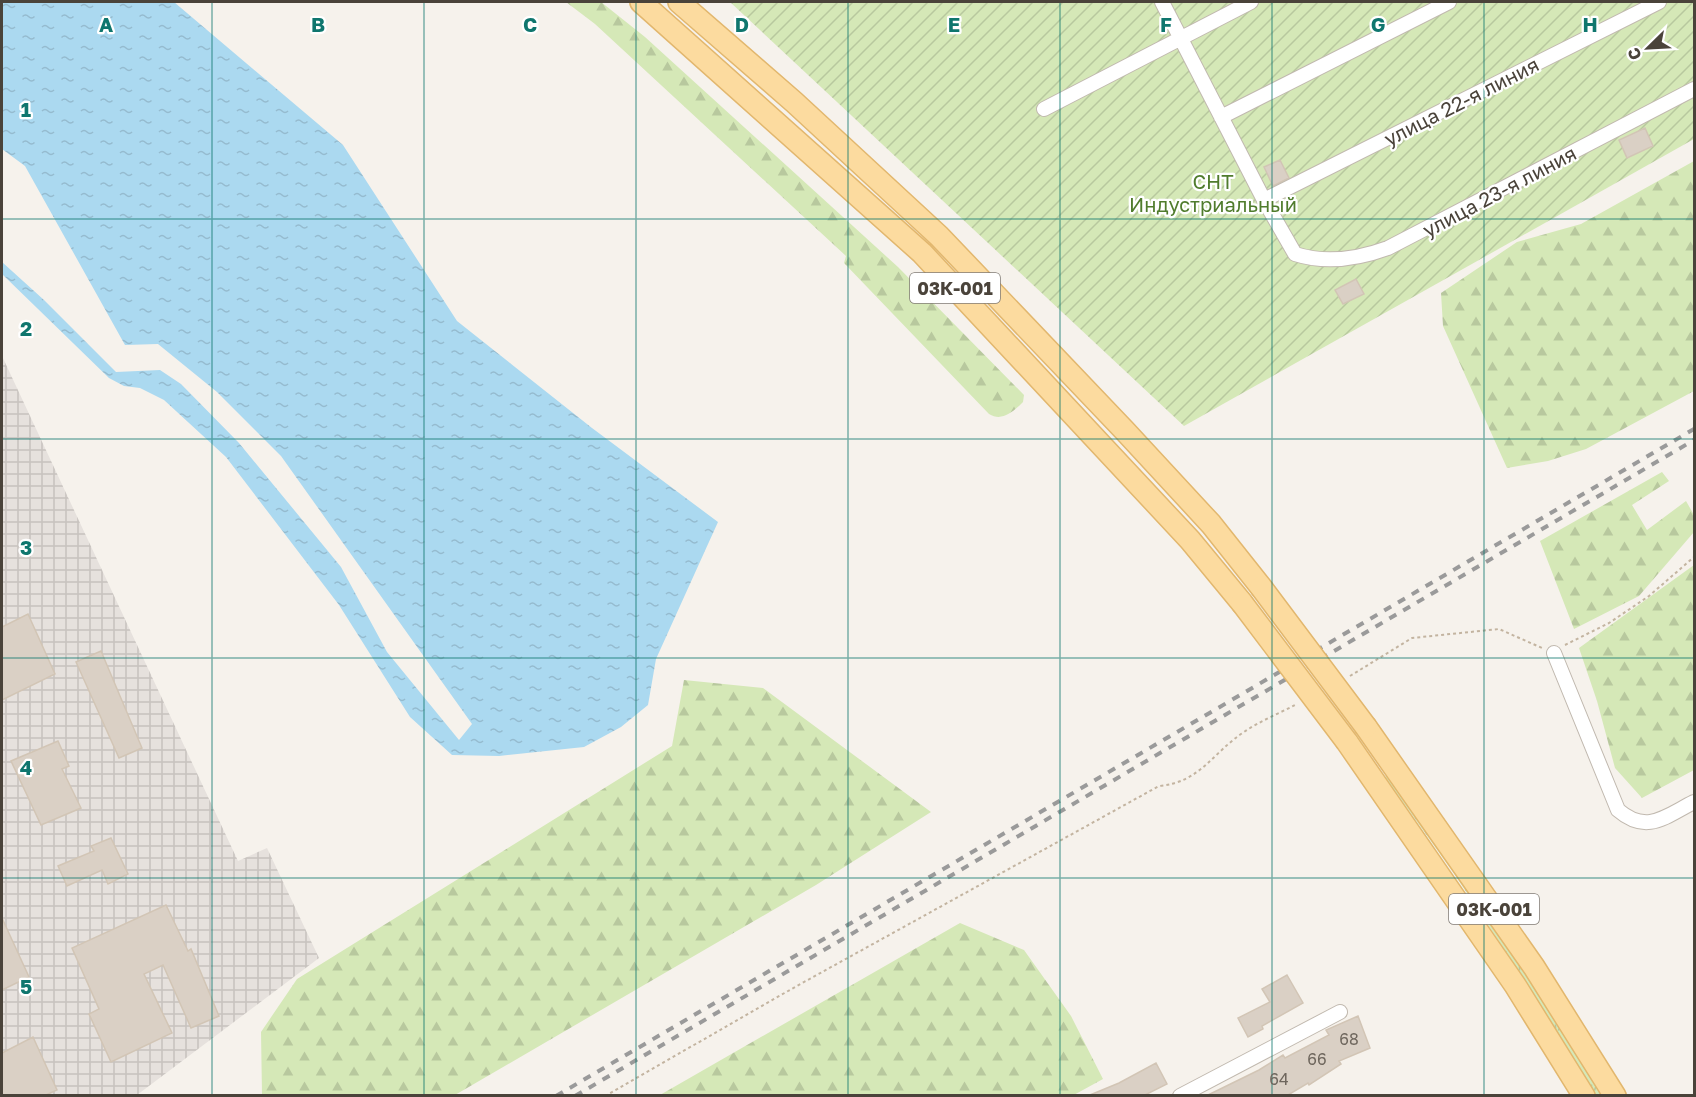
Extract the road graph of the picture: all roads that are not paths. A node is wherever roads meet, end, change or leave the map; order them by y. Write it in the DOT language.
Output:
graph roads {
  1 [pos="641,2"];
  2 [pos="680,2"];
  3 [pos="1162,2"];
  4 [pos="1251,2"];
  5 [pos="1449,2"];
  6 [pos="1659,2"];
  7 [pos="1180,38"];
  8 [pos="1695,89"];
  9 [pos="1044,109"];
  10 [pos="1221,117"];
  11 [pos="1264,200"];
  12 [pos="1554,653"];
  13 [pos="1695,802"];
  14 [pos="1340,1012"];
  15 [pos="1180,1095"];
  16 [pos="1584,1095"];
  17 [pos="1615,1095"];
  1 -- 16 [label="main road, 03К-001, bridge"];
  2 -- 17 [label="main road, 03К-001, bridge"];
  3 -- 7 [label="street"];
  4 -- 7 [label="street"];
  5 -- 10 [label="street"];
  6 -- 11 [label="street, улица 22-я линия"];
  7 -- 9 [label="street"];
  7 -- 10 [label="street"];
  8 -- 11 [label="street, улица 23-я линия"];
  10 -- 11 [label="street"];
  12 -- 13 [label="street"];
  14 -- 15 [label="street"];
}
